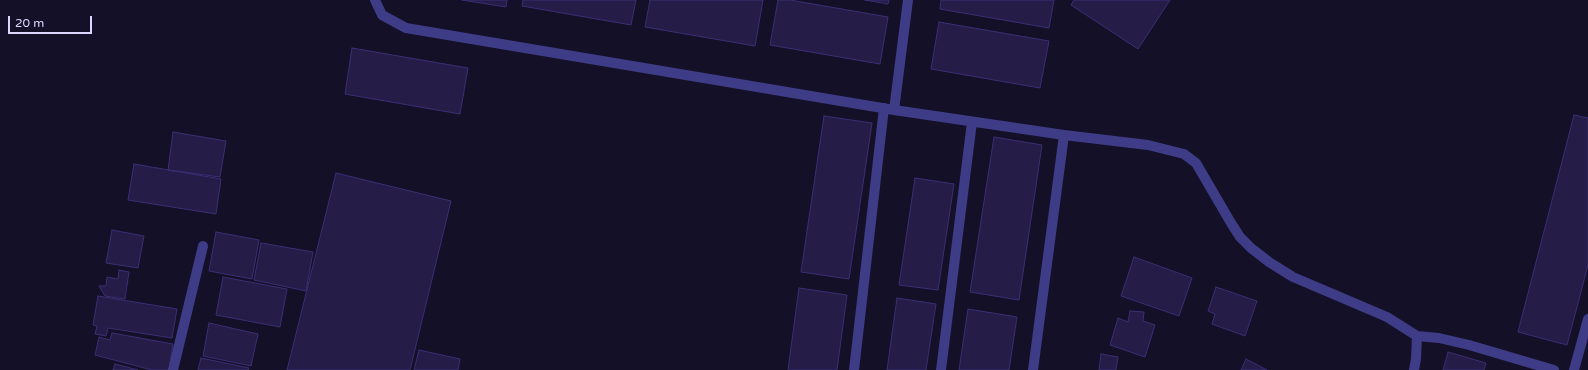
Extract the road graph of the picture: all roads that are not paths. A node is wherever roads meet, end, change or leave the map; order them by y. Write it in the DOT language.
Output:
graph roads {
  1 [pos="375,0"];
  2 [pos="908,0"];
  3 [pos="889,109"];
  4 [pos="972,122"];
  5 [pos="1064,135"];
  6 [pos="203,246"];
  7 [pos="1588,319"];
  8 [pos="1417,336"];
  9 [pos="173,370"];
  10 [pos="854,370"];
  11 [pos="941,370"];
  12 [pos="1034,370"];
  13 [pos="1414,370"];
  14 [pos="1554,370"];
  15 [pos="1574,370"];
  1 -- 3 [label="street"];
  2 -- 3 [label="street"];
  3 -- 4 [label="street"];
  3 -- 10 [label="street"];
  4 -- 5 [label="street"];
  4 -- 11 [label="street"];
  5 -- 8 [label="street"];
  5 -- 12 [label="street"];
  6 -- 9 [label="street"];
  7 -- 15 [label="street"];
  8 -- 13 [label="street"];
  8 -- 14 [label="street"];
}
